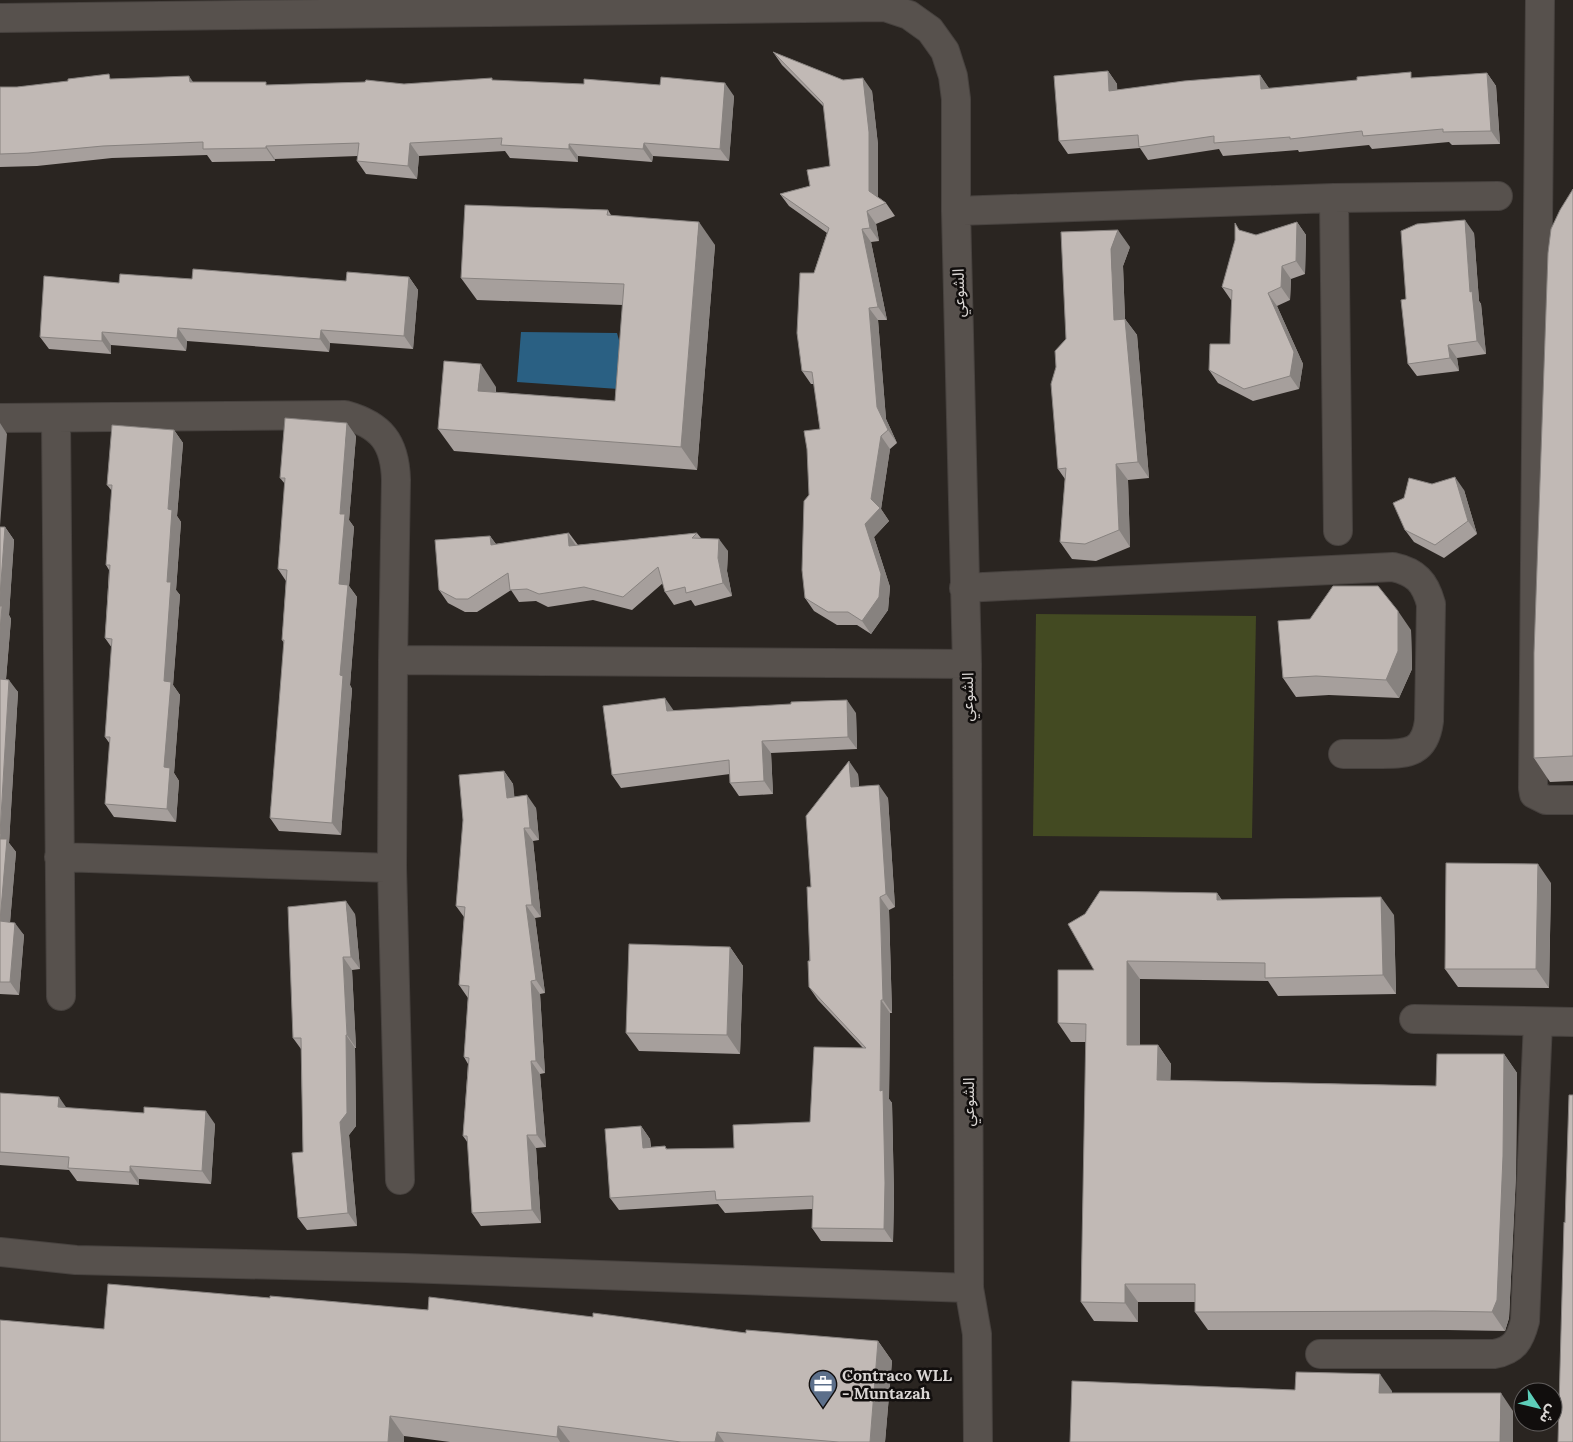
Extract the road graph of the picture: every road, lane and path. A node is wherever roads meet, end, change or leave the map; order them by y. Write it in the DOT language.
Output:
graph roads {
  1 [pos="1540,0"];
  2 [pos="0,18"];
  3 [pos="1498,196"];
  4 [pos="1334,198"];
  5 [pos="956,211"];
  6 [pos="0,418"];
  7 [pos="56,419"];
  8 [pos="1338,531"];
  9 [pos="964,588"];
  10 [pos="393,660"];
  11 [pos="967,664"];
  12 [pos="1343,754"];
  13 [pos="1573,800"];
  14 [pos="59,857"];
  15 [pos="392,868"];
  16 [pos="61,996"];
  17 [pos="1414,1019"];
  18 [pos="1538,1022"];
  19 [pos="1573,1022"];
  20 [pos="400,1180"];
  21 [pos="0,1252"];
  22 [pos="969,1292"];
  23 [pos="1320,1354"];
  24 [pos="961,1442"];
  25 [pos="978,1442"];
  1 -- 13 [label="street"];
  2 -- 5 [label="street, الشوعي"];
  3 -- 4 [label="street"];
  4 -- 5 [label="street"];
  4 -- 8 [label="street"];
  5 -- 9 [label="street, الشوعي"];
  6 -- 7 [label="street"];
  7 -- 10 [label="street"];
  7 -- 14 [label="street"];
  9 -- 11 [label="street, الشوعي"];
  9 -- 12 [label="street"];
  10 -- 11 [label="street"];
  10 -- 15 [label="street"];
  11 -- 22 [label="street, الشوعي"];
  14 -- 15 [label="street"];
  14 -- 16 [label="street"];
  15 -- 20 [label="street"];
  17 -- 18 [label="street"];
  18 -- 19 [label="street"];
  18 -- 23 [label="street"];
  21 -- 22 [label="street"];
  22 -- 24 [label="street, الشوعي"];
  22 -- 25 [label="street, الشوعي"];
}
